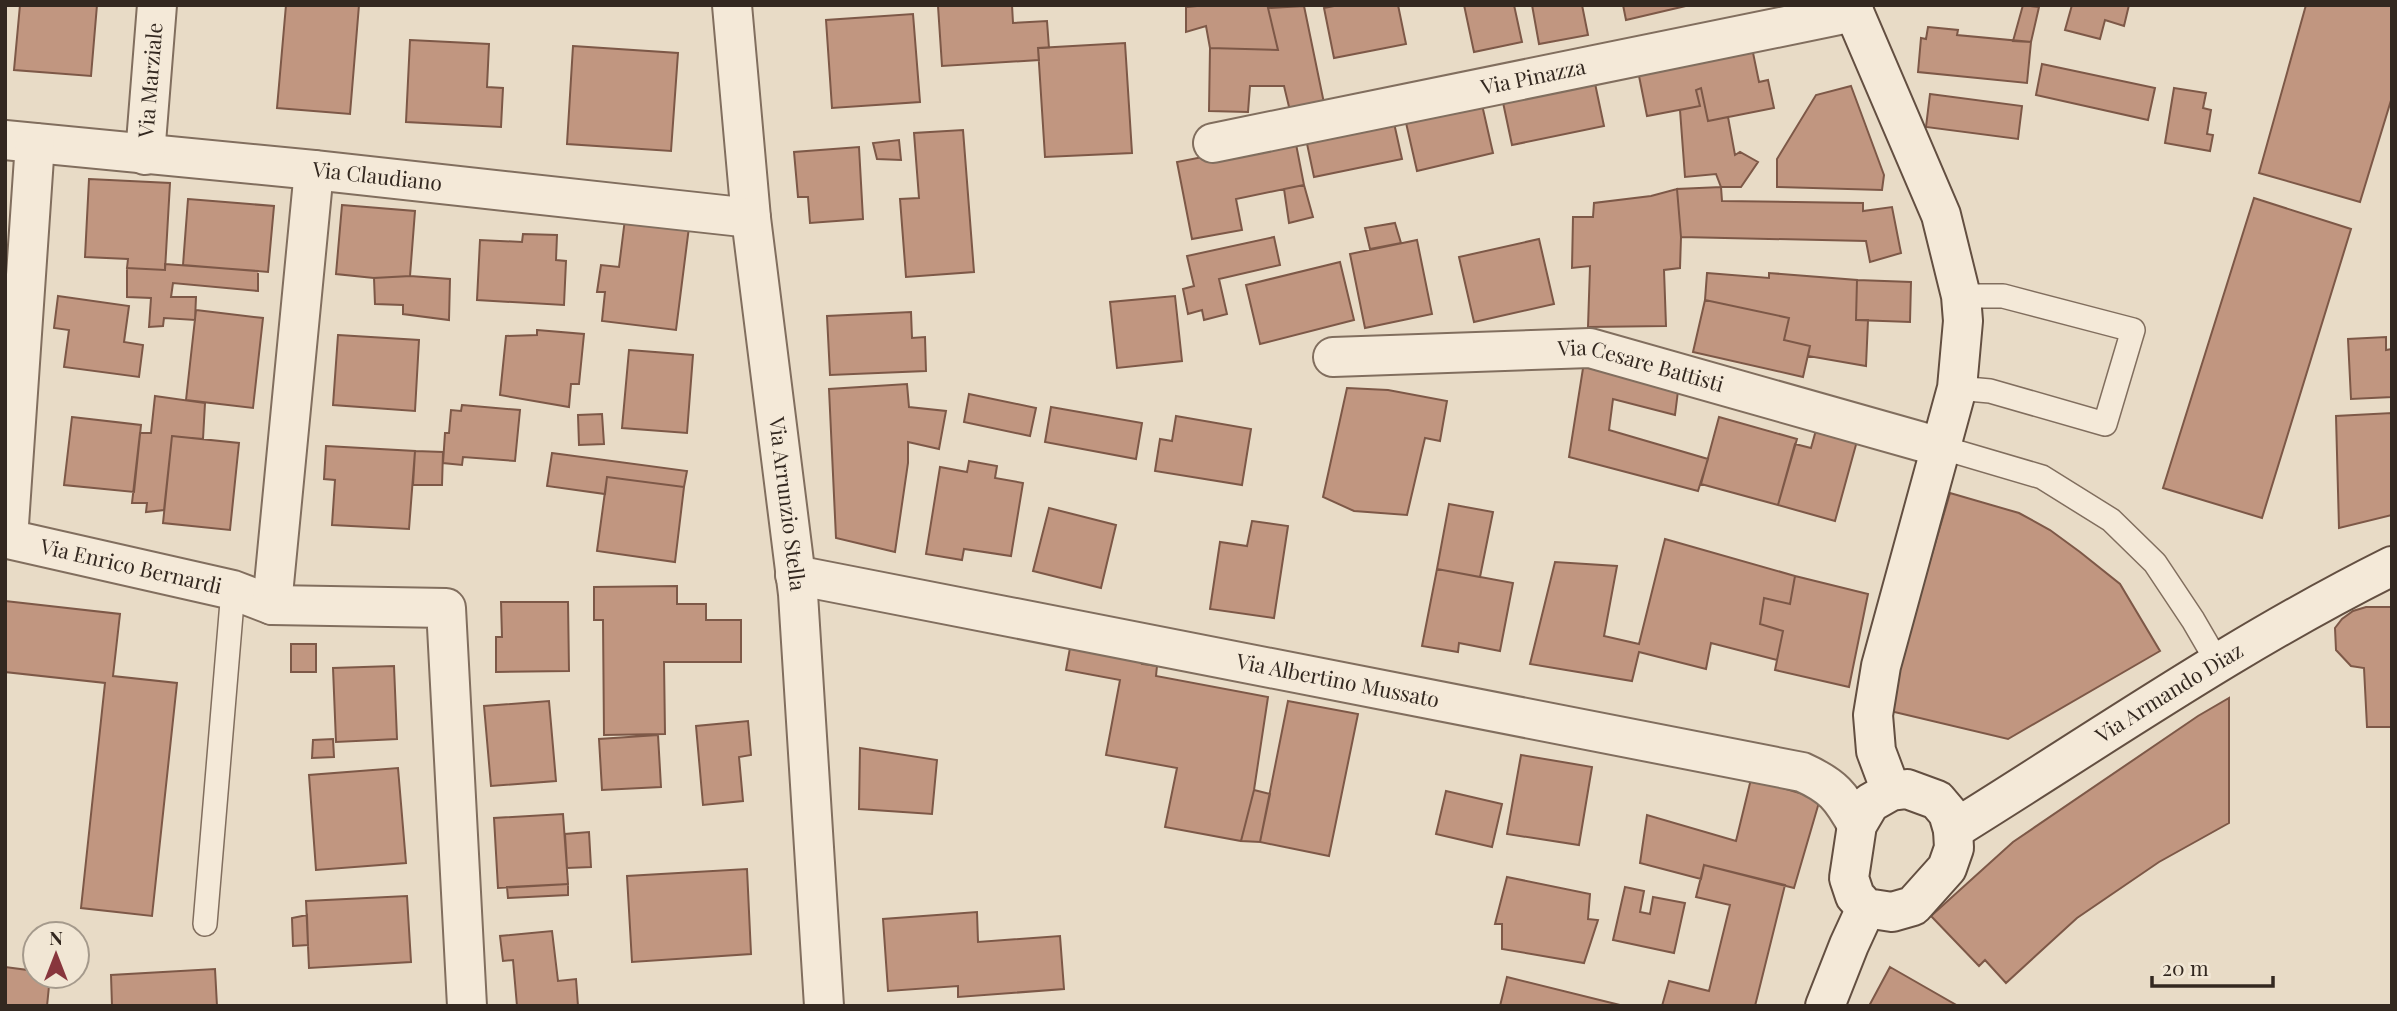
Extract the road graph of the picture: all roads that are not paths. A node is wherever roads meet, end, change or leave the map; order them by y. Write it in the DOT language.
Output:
graph roads {
  1 [pos="157,5"];
  2 [pos="732,5"];
  3 [pos="1862,16"];
  4 [pos="20,141"];
  5 [pos="1213,143"];
  6 [pos="145,155"];
  7 [pos="314,170"];
  8 [pos="751,218"];
  9 [pos="1961,296"];
  10 [pos="1333,357"];
  11 [pos="1957,388"];
  12 [pos="1940,447"];
  13 [pos="2392,566"];
  14 [pos="796,585"];
  15 [pos="233,590"];
  16 [pos="272,605"];
  17 [pos="2218,663"];
  18 [pos="1891,791"];
  19 [pos="1857,825"];
  20 [pos="1953,830"];
  21 [pos="1866,908"];
  22 [pos="205,924"];
  23 [pos="467,1006"];
  24 [pos="824,1006"];
  25 [pos="1825,1006"];
  1 -- 6 [label="street, Via Marziale"];
  2 -- 8 [label="street, Via Arrunzio Stella"];
  3 -- 5 [label="street, Via Pinazza"];
  3 -- 9 [label="street"];
  4 -- 6 [label="street, Via Claudiano"];
  4 -- 15 [label="street, Via Enrico Bernardi"];
  6 -- 7 [label="street, Via Claudiano"];
  7 -- 8 [label="street, Via Claudiano"];
  7 -- 16 [label="street"];
  8 -- 14 [label="street, Via Arrunzio Stella"];
  9 -- 11 [label="street"];
  9 -- 11 [label="lane"];
  10 -- 12 [label="street, Via Cesare Battisti"];
  11 -- 12 [label="street"];
  12 -- 17 [label="lane"];
  12 -- 18 [label="street"];
  13 -- 17 [label="street, Via Armando Diaz"];
  14 -- 19 [label="street, Via Albertino Mussato"];
  14 -- 24 [label="street, Via Arrunzio Stella"];
  15 -- 16 [label="street, Via Enrico Bernardi"];
  15 -- 22 [label="lane"];
  16 -- 23 [label="street, Via Enrico Bernardi"];
  17 -- 20 [label="street, Via Armando Diaz"];
  18 -- 19 [label="street"];
  18 -- 20 [label="street"];
  19 -- 21 [label="street"];
  20 -- 21 [label="street"];
  21 -- 25 [label="street"];
}
